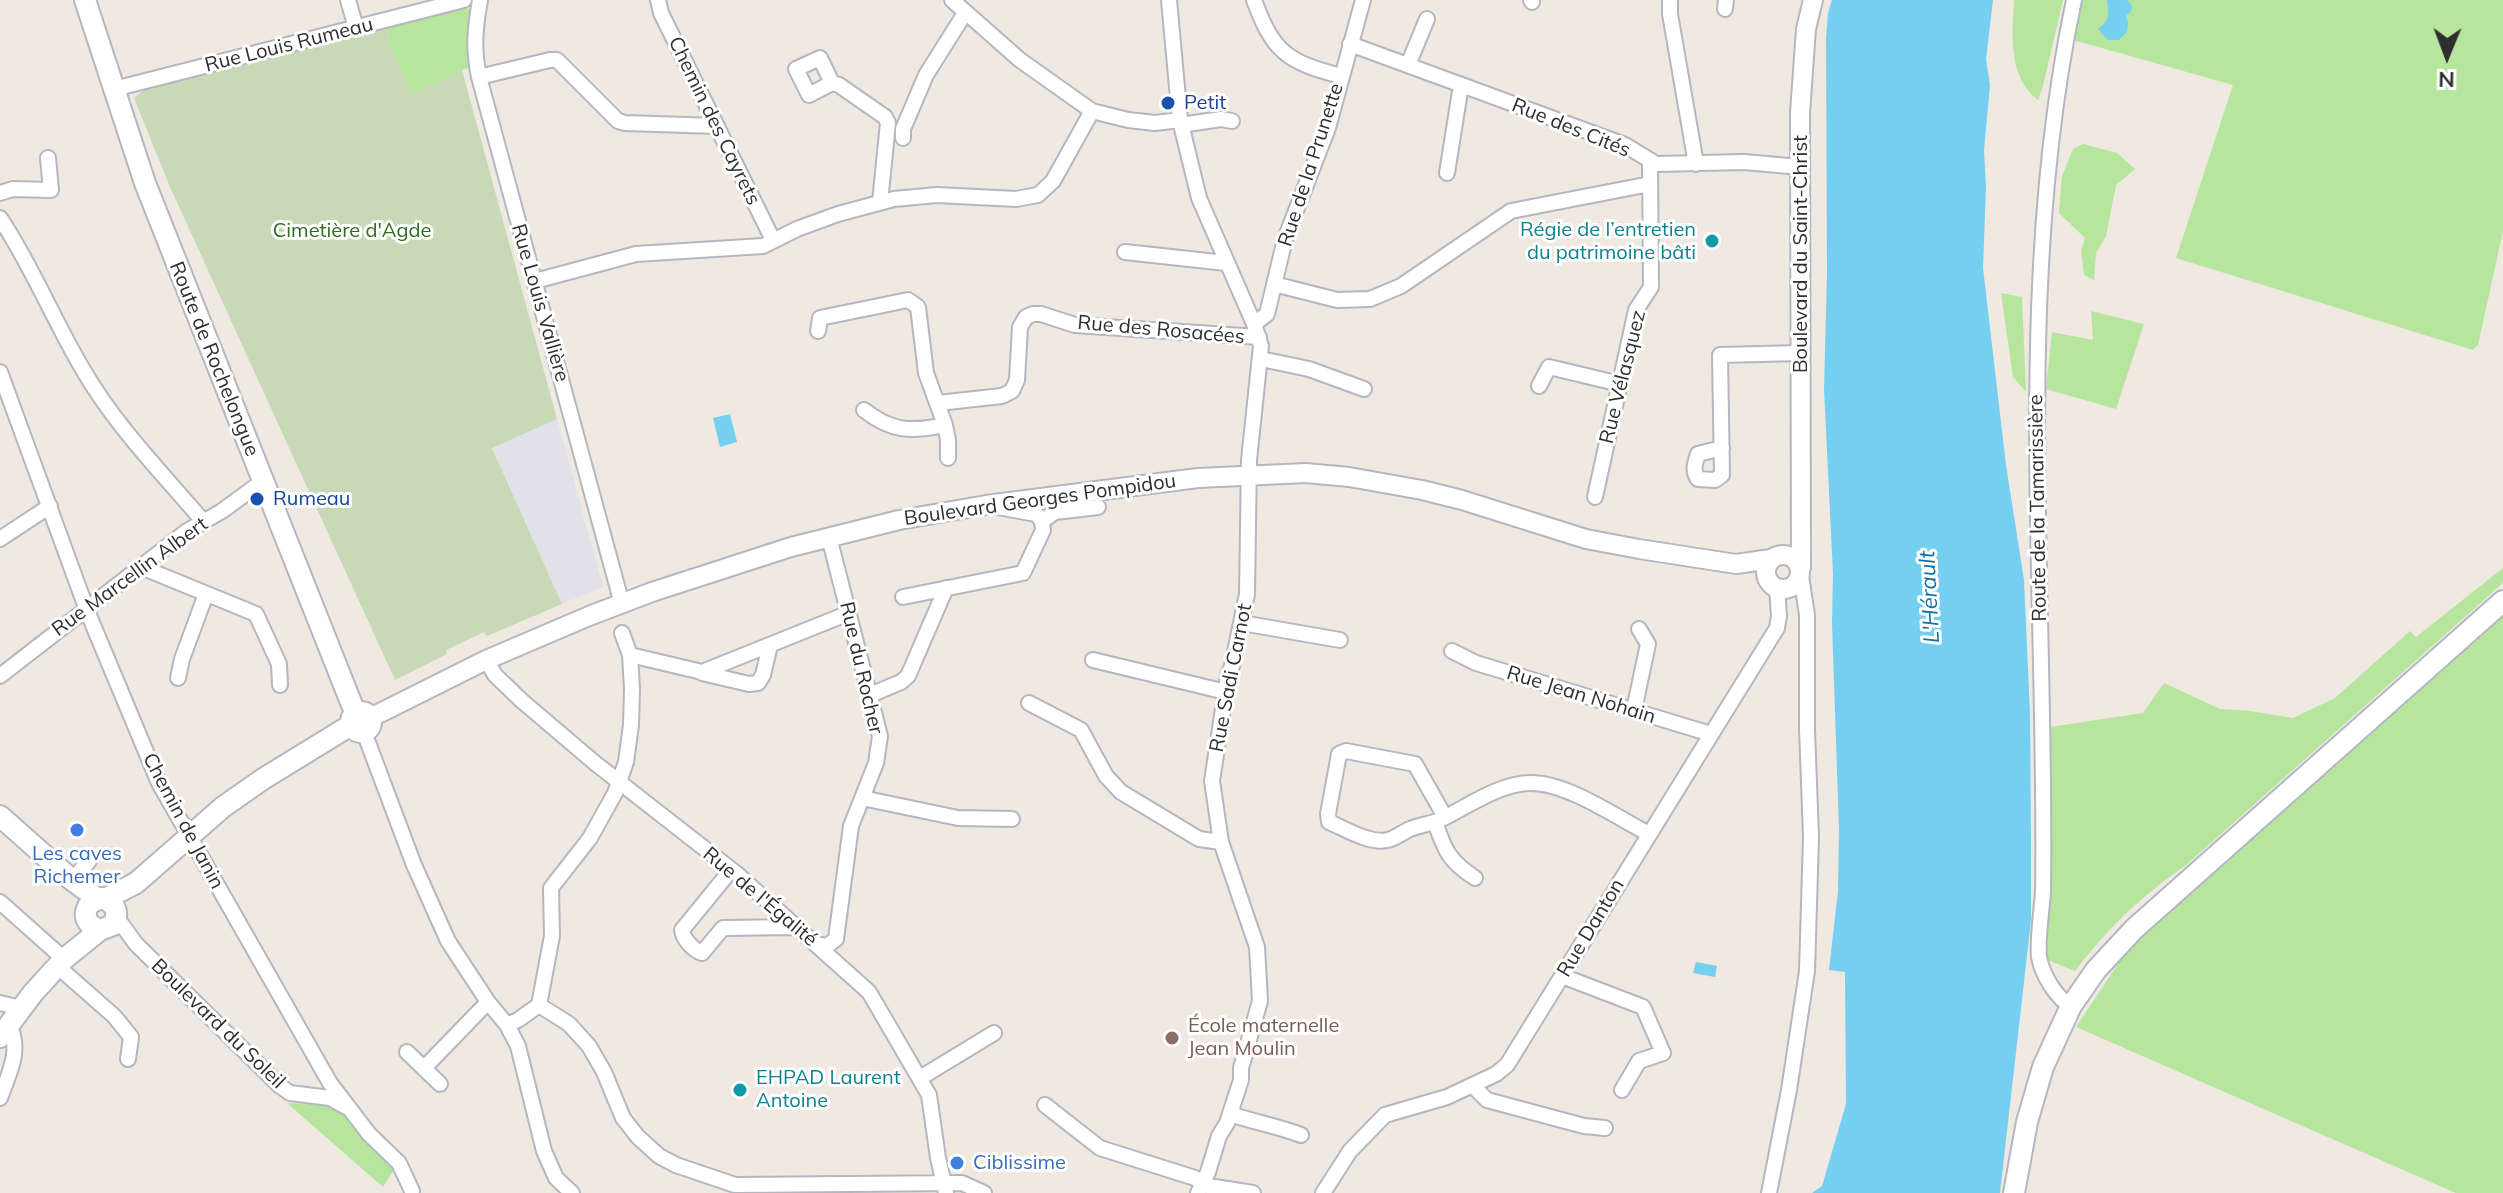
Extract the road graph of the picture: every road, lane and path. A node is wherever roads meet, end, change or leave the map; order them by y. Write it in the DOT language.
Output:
graph roads {
  1 [pos="85,0"];
  2 [pos="348,0"];
  3 [pos="464,0"];
  4 [pos="480,0"];
  5 [pos="658,0"];
  6 [pos="952,0"];
  7 [pos="1169,0"];
  8 [pos="1254,0"];
  9 [pos="1363,0"];
  10 [pos="1670,0"];
  11 [pos="1813,0"];
  12 [pos="2074,0"];
  13 [pos="965,13"];
  14 [pos="1427,19"];
  15 [pos="356,28"];
  16 [pos="1350,44"];
  17 [pos="1408,65"];
  18 [pos="1341,76"];
  19 [pos="479,77"];
  20 [pos="832,83"];
  21 [pos="1461,85"];
  22 [pos="114,89"];
  23 [pos="1092,111"];
  24 [pos="1232,121"];
  25 [pos="1181,123"];
  26 [pos="717,126"];
  27 [pos="903,138"];
  28 [pos="48,158"];
  29 [pos="1650,162"];
  30 [pos="1696,164"];
  31 [pos="1800,167"];
  32 [pos="1447,173"];
  33 [pos="1650,184"];
  34 [pos="0,193"];
  35 [pos="880,202"];
  36 [pos="0,218"];
  37 [pos="773,240"];
  38 [pos="1125,252"];
  39 [pos="1226,263"];
  40 [pos="535,281"];
  41 [pos="1274,284"];
  42 [pos="1256,330"];
  43 [pos="818,331"];
  44 [pos="1801,353"];
  45 [pos="1261,359"];
  46 [pos="0,372"];
  47 [pos="1620,384"];
  48 [pos="1539,386"];
  49 [pos="1364,389"];
  50 [pos="938,403"];
  51 [pos="864,410"];
  52 [pos="945,425"];
  53 [pos="1722,448"];
  54 [pos="948,458"];
  55 [pos="1248,474"];
  56 [pos="263,481"];
  57 [pos="1595,497"];
  58 [pos="986,505"];
  59 [pos="50,506"];
  60 [pos="1098,507"];
  61 [pos="1802,510"];
  62 [pos="203,521"];
  63 [pos="1042,521"];
  64 [pos="829,537"];
  65 [pos="0,539"];
  66 [pos="1776,556"];
  67 [pos="1736,564"];
  68 [pos="141,567"];
  69 [pos="1801,572"];
  70 [pos="1773,585"];
  71 [pos="946,588"];
  72 [pos="206,594"];
  73 [pos="903,597"];
  74 [pos="2503,601"];
  75 [pos="622,604"];
  76 [pos="87,607"];
  77 [pos="849,613"];
  78 [pos="1242,623"];
  79 [pos="1639,629"];
  80 [pos="622,633"];
  81 [pos="1340,640"];
  82 [pos="770,645"];
  83 [pos="1452,651"];
  84 [pos="630,655"];
  85 [pos="486,660"];
  86 [pos="1093,660"];
  87 [pos="702,672"];
  88 [pos="0,676"];
  89 [pos="178,678"];
  90 [pos="280,685"];
  91 [pos="1226,692"];
  92 [pos="870,695"];
  93 [pos="1029,703"];
  94 [pos="1634,710"];
  95 [pos="360,722"];
  96 [pos="1711,734"];
  97 [pos="619,782"];
  98 [pos="862,798"];
  99 [pos="0,816"];
  100 [pos="1012,819"];
  101 [pos="1440,820"];
  102 [pos="1649,834"];
  103 [pos="188,836"];
  104 [pos="1221,842"];
  105 [pos="89,861"];
  106 [pos="731,870"];
  107 [pos="1475,878"];
  108 [pos="72,880"];
  109 [pos="0,902"];
  110 [pos="102,914"];
  111 [pos="796,927"];
  112 [pos="836,939"];
  113 [pos="815,944"];
  114 [pos="60,962"];
  115 [pos="845,970"];
  116 [pos="1562,976"];
  117 [pos="488,1002"];
  118 [pos="0,1003"];
  119 [pos="539,1005"];
  120 [pos="2071,1006"];
  121 [pos="10,1023"];
  122 [pos="507,1025"];
  123 [pos="994,1033"];
  124 [pos="407,1052"];
  125 [pos="128,1059"];
  126 [pos="424,1068"];
  127 [pos="920,1078"];
  128 [pos="440,1084"];
  129 [pos="1473,1086"];
  130 [pos="1622,1090"];
  131 [pos="0,1098"];
  132 [pos="1045,1105"];
  133 [pos="350,1109"];
  134 [pos="1230,1114"];
  135 [pos="1605,1128"];
  136 [pos="1301,1135"];
  137 [pos="945,1188"];
  138 [pos="1200,1188"];
  139 [pos="912,1189"];
  140 [pos="410,1192"];
  141 [pos="427,1193"];
  142 [pos="572,1193"];
  143 [pos="984,1193"];
  144 [pos="1253,1193"];
  145 [pos="1323,1193"];
  146 [pos="1769,1193"];
  147 [pos="2014,1193"];
  1 -- 22 [label="main road, Route de Rochelongue"];
  2 -- 15 [label="street"];
  3 -- 15 [label="street, Rue Louis Rumeau"];
  4 -- 19 [label="street, Rue Louis Vallière"];
  5 -- 26 [label="street, Chemin des Cayrets"];
  6 -- 13 [label="street"];
  7 -- 25 [label="street"];
  8 -- 18 [label="street"];
  9 -- 16 [label="street, Rue de la Prunette"];
  10 -- 30 [label="street"];
  11 -- 31 [label="street, Boulevard du Saint-Christ"];
  12 -- 120 [label="street, Route de la Tamarissière"];
  13 -- 23 [label="street"];
  13 -- 27 [label="street"];
  14 -- 17 [label="street"];
  15 -- 22 [label="street, Rue Louis Rumeau"];
  16 -- 17 [label="street, Rue des Cités"];
  16 -- 18 [label="street, Rue de la Prunette"];
  17 -- 21 [label="street, Rue des Cités"];
  18 -- 41 [label="street, Rue de la Prunette"];
  19 -- 26 [label="street"];
  19 -- 40 [label="street, Rue Louis Vallière"];
  20 -- 35 [label="street"];
  21 -- 29 [label="street, Rue des Cités"];
  21 -- 32 [label="street"];
  22 -- 56 [label="main road, Route de Rochelongue"];
  23 -- 25 [label="street"];
  23 -- 35 [label="street"];
  24 -- 25 [label="street"];
  25 -- 39 [label="street"];
  26 -- 37 [label="street, Chemin des Cayrets"];
  28 -- 34 [label="street"];
  29 -- 30 [label="street, Rue des Cités"];
  29 -- 33 [label="street, Rue Vélasquez"];
  30 -- 31 [label="street, Rue des Cités"];
  31 -- 44 [label="street, Boulevard du Saint-Christ"];
  33 -- 41 [label="street"];
  33 -- 47 [label="street, Rue Vélasquez"];
  35 -- 37 [label="street"];
  36 -- 62 [label="street"];
  37 -- 40 [label="street"];
  38 -- 39 [label="street"];
  39 -- 42 [label="street"];
  40 -- 75 [label="street, Rue Louis Vallière"];
  41 -- 42 [label="street, Rue de la Prunette"];
  42 -- 45 [label="street, Rue Sadi Carnot"];
  42 -- 50 [label="street, Rue des Rosacées"];
  43 -- 50 [label="street"];
  44 -- 53 [label="street"];
  44 -- 61 [label="street, Boulevard du Saint-Christ"];
  45 -- 49 [label="street"];
  45 -- 55 [label="street, Rue Sadi Carnot"];
  46 -- 59 [label="street, Chemin de Janin"];
  47 -- 48 [label="street"];
  47 -- 57 [label="street, Rue Vélasquez"];
  50 -- 52 [label="street"];
  51 -- 52 [label="street"];
  52 -- 54 [label="street"];
  55 -- 58 [label="street, Boulevard Georges Pompidou"];
  55 -- 67 [label="street, Boulevard Georges Pompidou"];
  55 -- 78 [label="street, Rue Sadi Carnot"];
  56 -- 62 [label="street, Rue Marcellin Albert"];
  56 -- 95 [label="main road, Route de Rochelongue"];
  58 -- 63 [label="street"];
  58 -- 64 [label="street, Boulevard Georges Pompidou"];
  59 -- 65 [label="street"];
  59 -- 76 [label="street, Chemin de Janin"];
  60 -- 63 [label="street"];
  61 -- 66 [label="street, Boulevard du Saint-Christ"];
  61 -- 69 [label="street, Boulevard du Saint-Christ"];
  62 -- 68 [label="street, Rue Marcellin Albert"];
  63 -- 71 [label="street"];
  64 -- 75 [label="street, Boulevard Georges Pompidou"];
  64 -- 77 [label="street, Rue du Rocher"];
  66 -- 67 [label="street, Boulevard Georges Pompidou"];
  66 -- 69 [label="street"];
  66 -- 70 [label="street"];
  67 -- 70 [label="street, Boulevard Georges Pompidou"];
  68 -- 72 [label="street"];
  68 -- 76 [label="street, Rue Marcellin Albert"];
  69 -- 70 [label="street"];
  69 -- 146 [label="street"];
  70 -- 96 [label="street, Rue Danton"];
  71 -- 73 [label="street"];
  71 -- 92 [label="street"];
  72 -- 89 [label="street"];
  72 -- 90 [label="street"];
  74 -- 120 [label="main road"];
  75 -- 85 [label="street, Boulevard Georges Pompidou"];
  76 -- 88 [label="street, Rue Marcellin Albert"];
  76 -- 103 [label="street, Chemin de Janin"];
  77 -- 82 [label="street"];
  77 -- 92 [label="street, Rue du Rocher"];
  78 -- 81 [label="street"];
  78 -- 91 [label="street, Rue Sadi Carnot"];
  79 -- 94 [label="street"];
  80 -- 84 [label="street"];
  82 -- 87 [label="street"];
  82 -- 87 [label="street"];
  83 -- 94 [label="street, Rue Jean Nohain"];
  84 -- 87 [label="street"];
  84 -- 97 [label="street"];
  85 -- 95 [label="street, Boulevard Georges Pompidou"];
  85 -- 97 [label="street, Rue de l'Égalité"];
  86 -- 91 [label="street"];
  91 -- 104 [label="street, Rue Sadi Carnot"];
  92 -- 98 [label="street, Rue du Rocher"];
  93 -- 104 [label="street"];
  94 -- 96 [label="street, Rue Jean Nohain"];
  95 -- 103 [label="main road, Boulevard Georges Pompidou"];
  95 -- 117 [label="street, Route de Rochelongue"];
  96 -- 102 [label="street, Rue Danton"];
  97 -- 106 [label="street, Rue de l'Égalité"];
  97 -- 119 [label="street"];
  98 -- 100 [label="street"];
  98 -- 112 [label="street, Rue du Rocher"];
  99 -- 108 [label="main road, Boulevard du Soleil"];
  101 -- 101 [label="street"];
  101 -- 102 [label="street"];
  101 -- 107 [label="street"];
  102 -- 116 [label="street, Rue Danton"];
  103 -- 110 [label="main road, Boulevard Georges Pompidou"];
  103 -- 133 [label="street, Chemin de Janin"];
  104 -- 134 [label="street, Rue Sadi Carnot"];
  105 -- 108 [label="street"];
  106 -- 111 [label="street, Rue de l'Égalité"];
  106 -- 111 [label="street"];
  108 -- 110 [label="main road, Boulevard du Soleil"];
  109 -- 114 [label="street"];
  110 -- 114 [label="main road, Boulevard Georges Pompidou"];
  110 -- 133 [label="street, Boulevard du Soleil"];
  111 -- 113 [label="street, Rue de l'Égalité"];
  112 -- 113 [label="street"];
  112 -- 115 [label="street, Rue du Rocher"];
  113 -- 115 [label="street, Rue de l'Égalité"];
  114 -- 121 [label="main road, Boulevard Georges Pompidou"];
  114 -- 125 [label="street"];
  115 -- 127 [label="street, Rue de l'Égalité"];
  116 -- 129 [label="street, Rue Danton"];
  116 -- 130 [label="street"];
  117 -- 122 [label="street, Route de Rochelongue"];
  117 -- 126 [label="street"];
  118 -- 121 [label="street"];
  119 -- 122 [label="street"];
  119 -- 139 [label="street"];
  120 -- 147 [label="main road"];
  121 -- 131 [label="street"];
  122 -- 142 [label="street, Route de Rochelongue"];
  123 -- 127 [label="street"];
  124 -- 126 [label="street"];
  126 -- 128 [label="street"];
  127 -- 137 [label="street, Rue de l'Égalité"];
  129 -- 135 [label="street"];
  129 -- 145 [label="street, Rue Danton"];
  132 -- 138 [label="street"];
  133 -- 140 [label="street, Chemin de Janin"];
  134 -- 136 [label="street"];
  134 -- 138 [label="street, Rue Sadi Carnot"];
  137 -- 139 [label="street"];
  137 -- 143 [label="street"];
  138 -- 144 [label="street"];
  140 -- 141 [label="street"];
}
